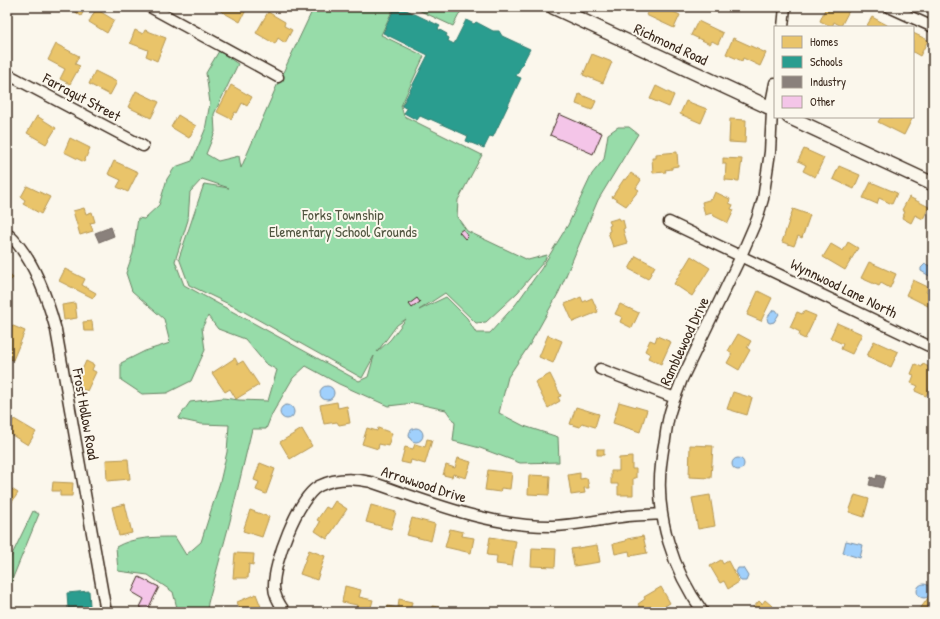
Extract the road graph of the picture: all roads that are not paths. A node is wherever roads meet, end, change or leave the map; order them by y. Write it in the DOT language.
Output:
graph roads {
  1 [pos="150,7"];
  2 [pos="553,7"];
  3 [pos="785,7"];
  4 [pos="889,7"];
  5 [pos="783,26"];
  6 [pos="933,28"];
  7 [pos="7,74"];
  8 [pos="278,77"];
  9 [pos="774,96"];
  10 [pos="773,109"];
  11 [pos="791,118"];
  12 [pos="143,146"];
  13 [pos="933,184"];
  14 [pos="669,222"];
  15 [pos="7,233"];
  16 [pos="741,256"];
  17 [pos="933,348"];
  18 [pos="600,369"];
  19 [pos="675,398"];
  20 [pos="662,514"];
  21 [pos="701,611"];
  22 [pos="106,612"];
  23 [pos="285,612"];
  1 -- 8 [label="street"];
  2 -- 10 [label="street, Richmond Road"];
  3 -- 5 [label="street"];
  4 -- 6 [label="street"];
  7 -- 12 [label="street, Farragut Street"];
  9 -- 10 [label="street, Ramblewood Drive"];
  10 -- 16 [label="street, Ramblewood Drive"];
  11 -- 13 [label="street"];
  14 -- 16 [label="street, Wynnwood Lane North"];
  15 -- 22 [label="street, Frost Hollow Road"];
  16 -- 17 [label="street, Wynnwood Lane North"];
  16 -- 19 [label="street, Ramblewood Drive"];
  18 -- 19 [label="street"];
  19 -- 20 [label="street, Ramblewood Drive"];
  20 -- 21 [label="street, Ramblewood Drive"];
  20 -- 23 [label="street, Arrowwood Drive"];
}
